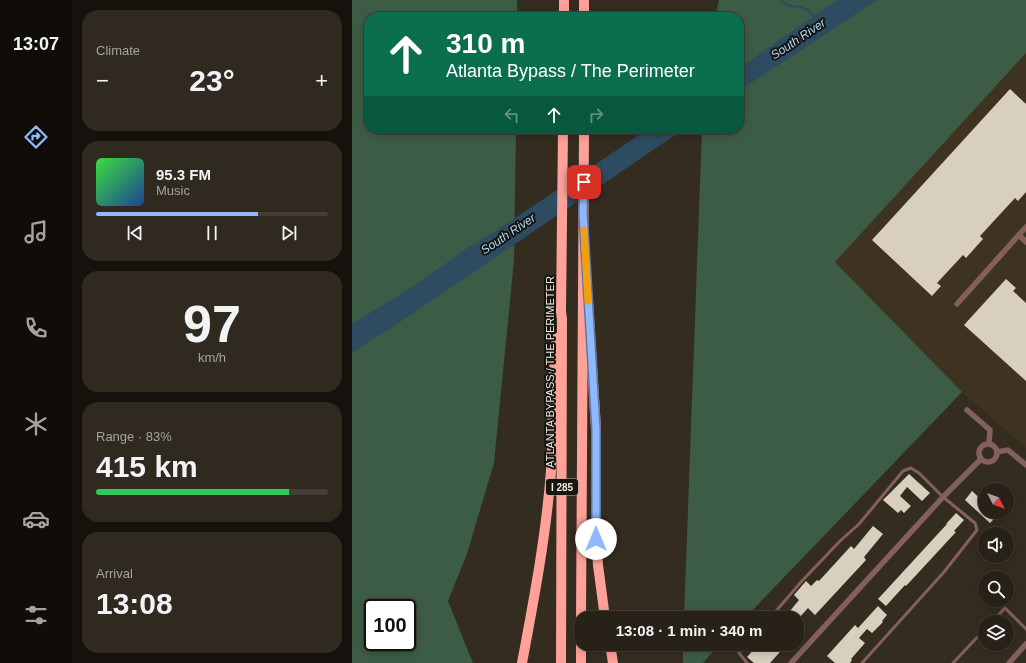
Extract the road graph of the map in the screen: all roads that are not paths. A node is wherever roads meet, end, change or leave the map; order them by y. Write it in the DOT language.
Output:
graph roads {
  1 [pos="564,0"];
  2 [pos="584,0"];
  3 [pos="564,12"];
  4 [pos="584,12"];
  5 [pos="563,134"];
  6 [pos="584,134"];
  7 [pos="583,213"];
  8 [pos="1026,227"];
  9 [pos="1019,235"];
  10 [pos="1026,242"];
  11 [pos="957,304"];
  12 [pos="561,312"];
  13 [pos="967,410"];
  14 [pos="989,444"];
  15 [pos="997,452"];
  16 [pos="981,459"];
  17 [pos="1026,465"];
  18 [pos="943,497"];
  19 [pos="581,611"];
  20 [pos="604,611"];
  21 [pos="776,611"];
  22 [pos="998,615"];
  23 [pos="1011,615"];
  24 [pos="1014,618"];
  25 [pos="1026,629"];
  26 [pos="978,636"];
  27 [pos="1026,644"];
  28 [pos="581,651"];
  29 [pos="611,651"];
  30 [pos="741,651"];
  31 [pos="522,663"];
  32 [pos="561,663"];
  33 [pos="581,663"];
  34 [pos="613,663"];
  35 [pos="747,663"];
  36 [pos="791,663"];
  37 [pos="862,663"];
  38 [pos="953,663"];
  39 [pos="1008,663"];
  1 -- 3 [label="highway"];
  2 -- 4 [label="highway"];
  5 -- 12 [label="highway, ATLANTA BYPASS / THE PERIMETER / I 285"];
  6 -- 7 [label="highway, I 285"];
  7 -- 19 [label="highway, I 285"];
  7 -- 20 [label="highway"];
  8 -- 9 [label="street"];
  9 -- 10 [label="street"];
  9 -- 11 [label="street"];
  12 -- 31 [label="highway"];
  12 -- 32 [label="highway, ATLANTA BYPASS / THE PERIMETER / I 285"];
  13 -- 14 [label="street"];
  14 -- 15 [label="street"];
  14 -- 16 [label="street"];
  15 -- 16 [label="street"];
  15 -- 17 [label="street"];
  16 -- 18 [label="street"];
  18 -- 21 [label="lane"];
  18 -- 36 [label="street"];
  18 -- 37 [label="lane"];
  22 -- 23 [label="lane"];
  24 -- 25 [label="lane"];
  26 -- 38 [label="lane"];
  27 -- 39 [label="street"];
  28 -- 33 [label="highway"];
  29 -- 34 [label="highway"];
  30 -- 35 [label="lane"];
}
